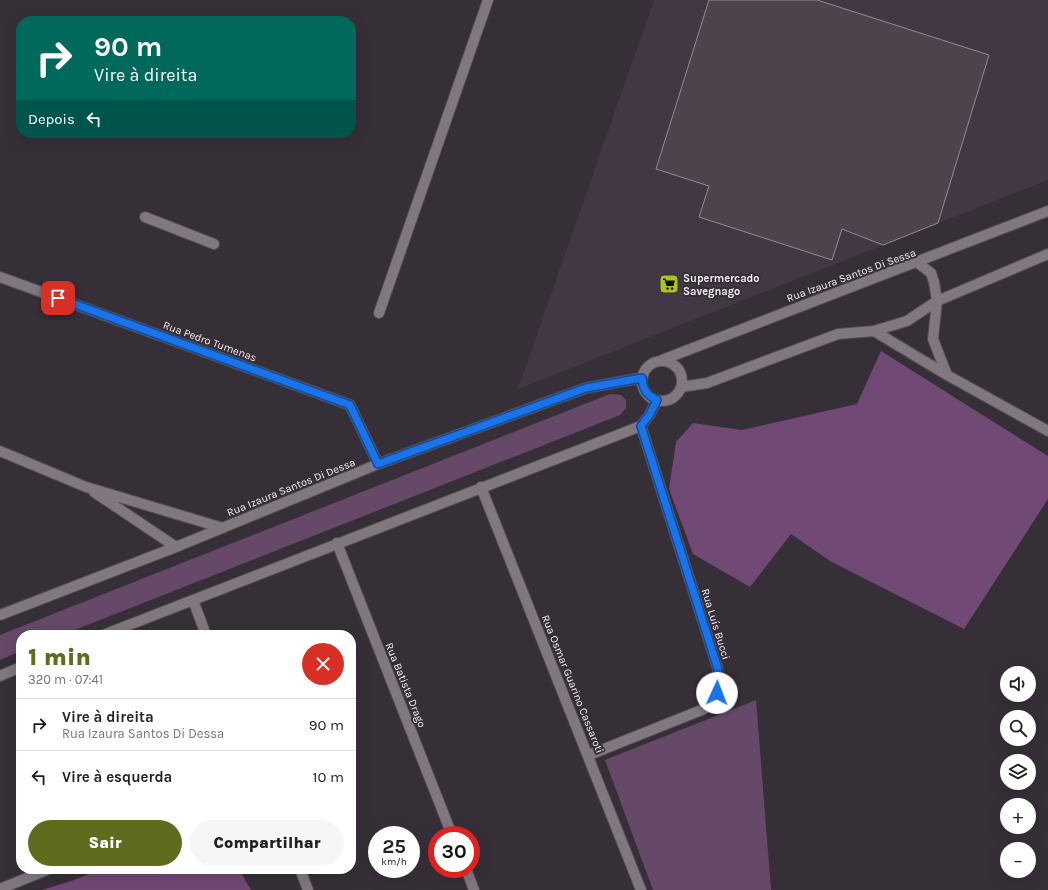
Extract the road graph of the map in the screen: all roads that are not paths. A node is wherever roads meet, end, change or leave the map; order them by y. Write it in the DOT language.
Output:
graph roads {
  1 [pos="488,0"];
  2 [pos="1048,211"];
  3 [pos="145,217"];
  4 [pos="214,244"];
  5 [pos="1048,254"];
  6 [pos="918,263"];
  7 [pos="0,277"];
  8 [pos="937,301"];
  9 [pos="379,313"];
  10 [pos="874,331"];
  11 [pos="662,360"];
  12 [pos="947,375"];
  13 [pos="642,378"];
  14 [pos="681,387"];
  15 [pos="657,400"];
  16 [pos="641,426"];
  17 [pos="1048,431"];
  18 [pos="0,451"];
  19 [pos="378,464"];
  20 [pos="86,487"];
  21 [pos="481,487"];
  22 [pos="223,528"];
  23 [pos="337,543"];
  24 [pos="176,547"];
  25 [pos="193,600"];
  26 [pos="0,615"];
  27 [pos="116,630"];
  28 [pos="204,630"];
  29 [pos="16,669"];
  30 [pos="0,676"];
  31 [pos="589,756"];
  32 [pos="448,826"];
  33 [pos="37,874"];
  34 [pos="302,874"];
  35 [pos="469,878"];
  36 [pos="0,889"];
  37 [pos="308,890"];
  38 [pos="474,890"];
  39 [pos="642,890"];
  1 -- 9 [label="street"];
  2 -- 6 [label="street, Rua Izaura Santos Di Sessa"];
  3 -- 4 [label="street"];
  5 -- 8 [label="street"];
  6 -- 8 [label="street"];
  6 -- 11 [label="street, Rua Izaura Santos Di Sessa"];
  7 -- 19 [label="street, Rua Pedro Tumenas"];
  8 -- 10 [label="street"];
  8 -- 12 [label="street"];
  10 -- 12 [label="street"];
  10 -- 14 [label="street"];
  11 -- 13 [label="street"];
  11 -- 14 [label="street"];
  12 -- 17 [label="street"];
  13 -- 15 [label="street"];
  13 -- 19 [label="street, Rua Izaura Santos Di Dessa"];
  14 -- 15 [label="street"];
  15 -- 16 [label="street"];
  16 -- 21 [label="street"];
  16 -- 31 [label="street, Rua Luís Bucci"];
  18 -- 20 [label="street"];
  19 -- 22 [label="street, Rua Izaura Santos Di Dessa"];
  20 -- 22 [label="street"];
  20 -- 24 [label="street"];
  21 -- 23 [label="street"];
  21 -- 31 [label="street, Rua Osmar Guarino Cassaroti"];
  22 -- 24 [label="street, Rua Izaura Santos Di Dessa"];
  23 -- 25 [label="street"];
  23 -- 32 [label="street, Rua Batista Drago"];
  24 -- 26 [label="street, Rua Izaura Santos Di Dessa"];
  25 -- 27 [label="street"];
  25 -- 28 [label="street"];
  29 -- 30 [label="street"];
  31 -- 39 [label="street, Rua Osmar Guarino Cassaroti"];
  33 -- 36 [label="street"];
  34 -- 37 [label="street"];
  35 -- 38 [label="street"];
}
